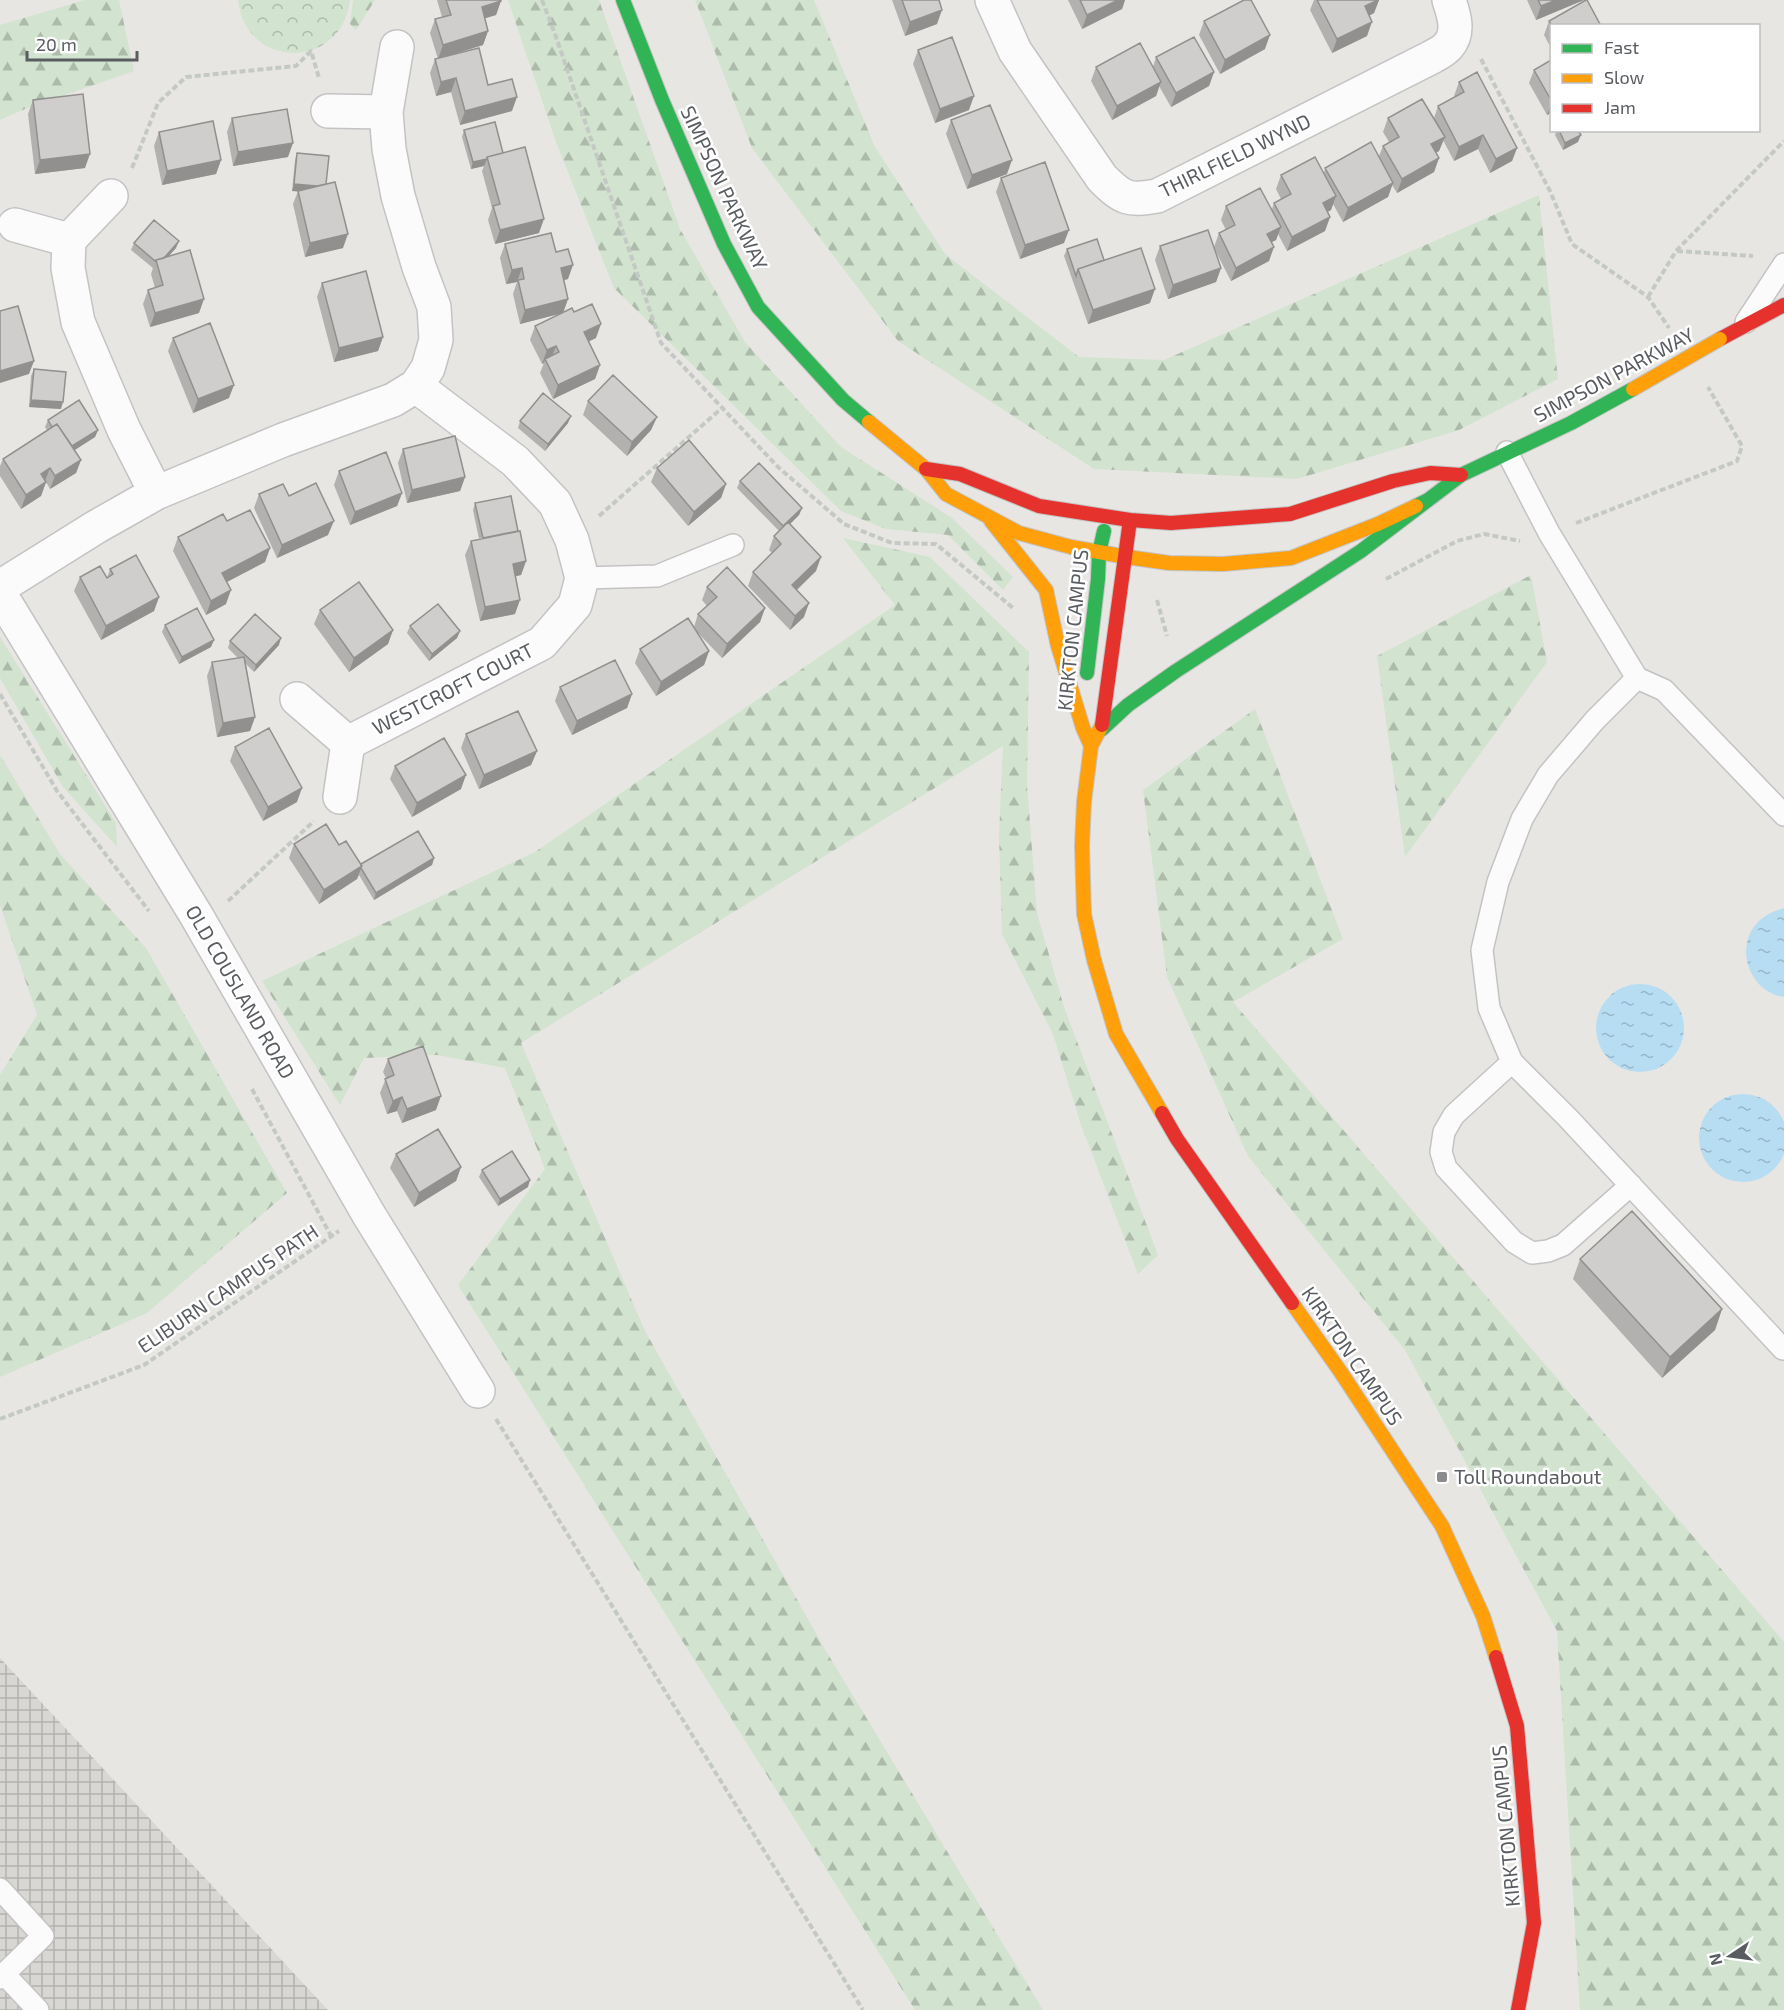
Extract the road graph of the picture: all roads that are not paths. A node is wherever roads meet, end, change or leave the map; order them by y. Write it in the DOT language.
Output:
graph roads {
  1 [pos="623,0"];
  2 [pos="992,0"];
  3 [pos="1449,0"];
  4 [pos="397,47"];
  5 [pos="328,111"];
  6 [pos="386,112"];
  7 [pos="111,196"];
  8 [pos="15,225"];
  9 [pos="69,240"];
  10 [pos="1784,264"];
  11 [pos="1784,305"];
  12 [pos="1743,327"];
  13 [pos="416,386"];
  14 [pos="1507,452"];
  15 [pos="926,469"];
  16 [pos="1461,475"];
  17 [pos="156,493"];
  18 [pos="1428,500"];
  19 [pos="986,515"];
  20 [pos="1107,517"];
  21 [pos="1130,520"];
  22 [pos="733,545"];
  23 [pos="1099,553"];
  24 [pos="1126,558"];
  25 [pos="582,578"];
  26 [pos="0,587"];
  27 [pos="0,594"];
  28 [pos="1637,678"];
  29 [pos="297,699"];
  30 [pos="1083,728"];
  31 [pos="1102,729"];
  32 [pos="348,743"];
  33 [pos="1091,746"];
  34 [pos="340,796"];
  35 [pos="1784,815"];
  36 [pos="1512,1062"];
  37 [pos="1631,1185"];
  38 [pos="1783,1349"];
  39 [pos="478,1391"];
  40 [pos="0,1889"];
  41 [pos="2,1976"];
  42 [pos="38,2010"];
  43 [pos="1518,2010"];
  1 -- 15 [label="main road, SIMPSON PARKWAY"];
  2 -- 3 [label="street, THIRLFIELD WYND"];
  4 -- 6 [label="street"];
  5 -- 6 [label="street"];
  6 -- 13 [label="street"];
  7 -- 9 [label="street"];
  8 -- 9 [label="street"];
  9 -- 17 [label="street"];
  10 -- 12 [label="lane"];
  11 -- 12 [label="main road, SIMPSON PARKWAY"];
  12 -- 14 [label="main road, SIMPSON PARKWAY, bridge"];
  13 -- 17 [label="street"];
  13 -- 25 [label="street"];
  14 -- 16 [label="main road, SIMPSON PARKWAY"];
  14 -- 28 [label="lane"];
  15 -- 19 [label="main road, SIMPSON PARKWAY"];
  15 -- 20 [label="main road"];
  16 -- 18 [label="main road, SIMPSON PARKWAY"];
  16 -- 21 [label="main road"];
  17 -- 26 [label="street"];
  18 -- 24 [label="main road, SIMPSON PARKWAY"];
  18 -- 31 [label="main road"];
  19 -- 23 [label="main road, SIMPSON PARKWAY"];
  19 -- 30 [label="main road"];
  20 -- 21 [label="main road"];
  20 -- 23 [label="main road, KIRKTON CAMPUS"];
  21 -- 24 [label="main road, KIRKTON CAMPUS"];
  22 -- 25 [label="lane"];
  23 -- 24 [label="main road, SIMPSON PARKWAY"];
  23 -- 30 [label="main road, KIRKTON CAMPUS"];
  24 -- 31 [label="main road, KIRKTON CAMPUS"];
  25 -- 32 [label="street, WESTCROFT COURT"];
  27 -- 39 [label="street, OLD COUSLAND ROAD"];
  28 -- 35 [label="lane"];
  28 -- 36 [label="lane"];
  29 -- 32 [label="street, WESTCROFT COURT"];
  30 -- 33 [label="main road, KIRKTON CAMPUS"];
  31 -- 33 [label="main road, KIRKTON CAMPUS"];
  32 -- 34 [label="street, WESTCROFT COURT"];
  33 -- 43 [label="main road, KIRKTON CAMPUS"];
  36 -- 37 [label="lane"];
  36 -- 37 [label="lane"];
  37 -- 38 [label="lane"];
  40 -- 41 [label="lane"];
  41 -- 42 [label="lane"];
}
